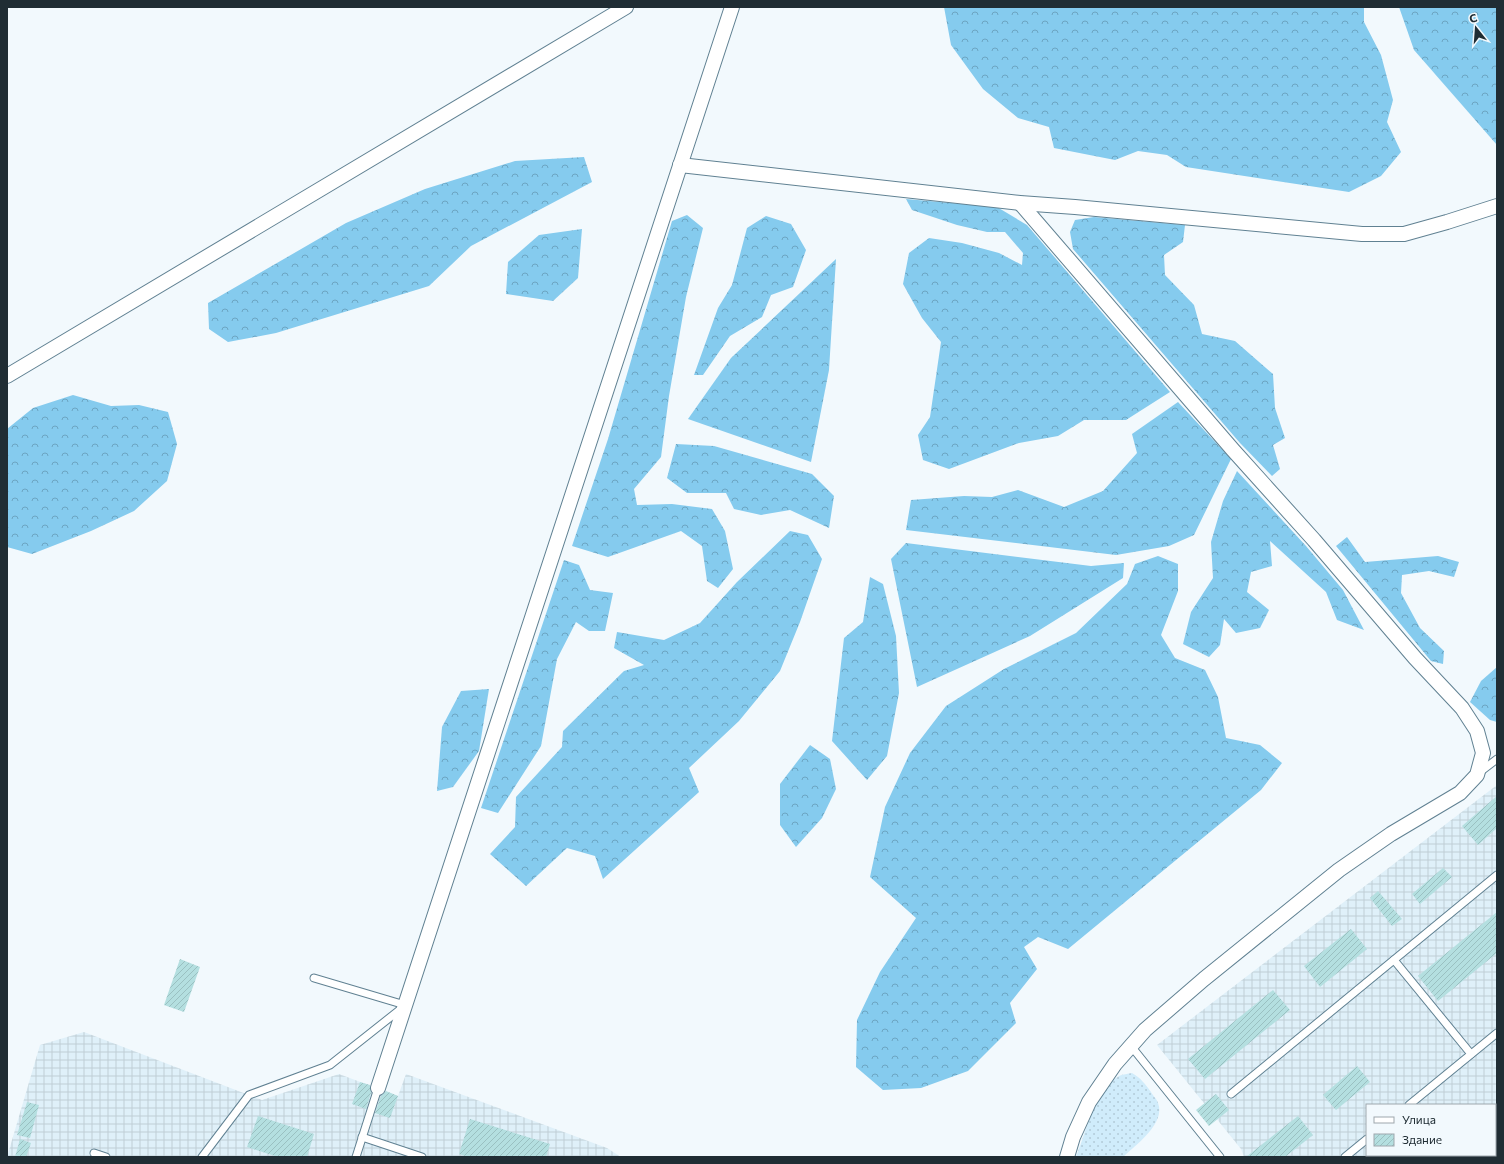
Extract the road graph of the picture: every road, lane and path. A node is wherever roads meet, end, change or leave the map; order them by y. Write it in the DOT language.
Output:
graph roads {
  1 [pos="626,7"];
  2 [pos="732,7"];
  3 [pos="680,165"];
  4 [pos="1020,203"];
  5 [pos="1497,206"];
  6 [pos="7,376"];
  7 [pos="1497,759"];
  8 [pos="1477,775"];
  9 [pos="1497,875"];
  10 [pos="1394,960"];
  11 [pos="314,978"];
  12 [pos="405,1005"];
  13 [pos="1497,1033"];
  14 [pos="1131,1046"];
  15 [pos="1471,1054"];
  16 [pos="378,1088"];
  17 [pos="1231,1094"];
  18 [pos="1410,1104"];
  19 [pos="362,1137"];
  20 [pos="1366,1140"];
  21 [pos="94,1153"];
  22 [pos="106,1157"];
  23 [pos="202,1157"];
  24 [pos="356,1157"];
  25 [pos="422,1157"];
  26 [pos="1067,1157"];
  27 [pos="1220,1157"];
  28 [pos="1345,1157"];
  1 -- 6 [label="street"];
  2 -- 3 [label="street"];
  3 -- 4 [label="street"];
  3 -- 12 [label="street"];
  4 -- 5 [label="street"];
  4 -- 8 [label="street"];
  7 -- 8 [label="lane"];
  8 -- 14 [label="street"];
  9 -- 10 [label="lane"];
  10 -- 15 [label="lane"];
  10 -- 17 [label="lane"];
  11 -- 12 [label="lane"];
  12 -- 16 [label="street"];
  12 -- 23 [label="lane"];
  13 -- 15 [label="lane"];
  14 -- 26 [label="street"];
  14 -- 27 [label="lane"];
  15 -- 18 [label="lane"];
  16 -- 19 [label="lane"];
  19 -- 24 [label="lane"];
  19 -- 25 [label="lane"];
  20 -- 28 [label="lane"];
  21 -- 22 [label="lane"];
}
